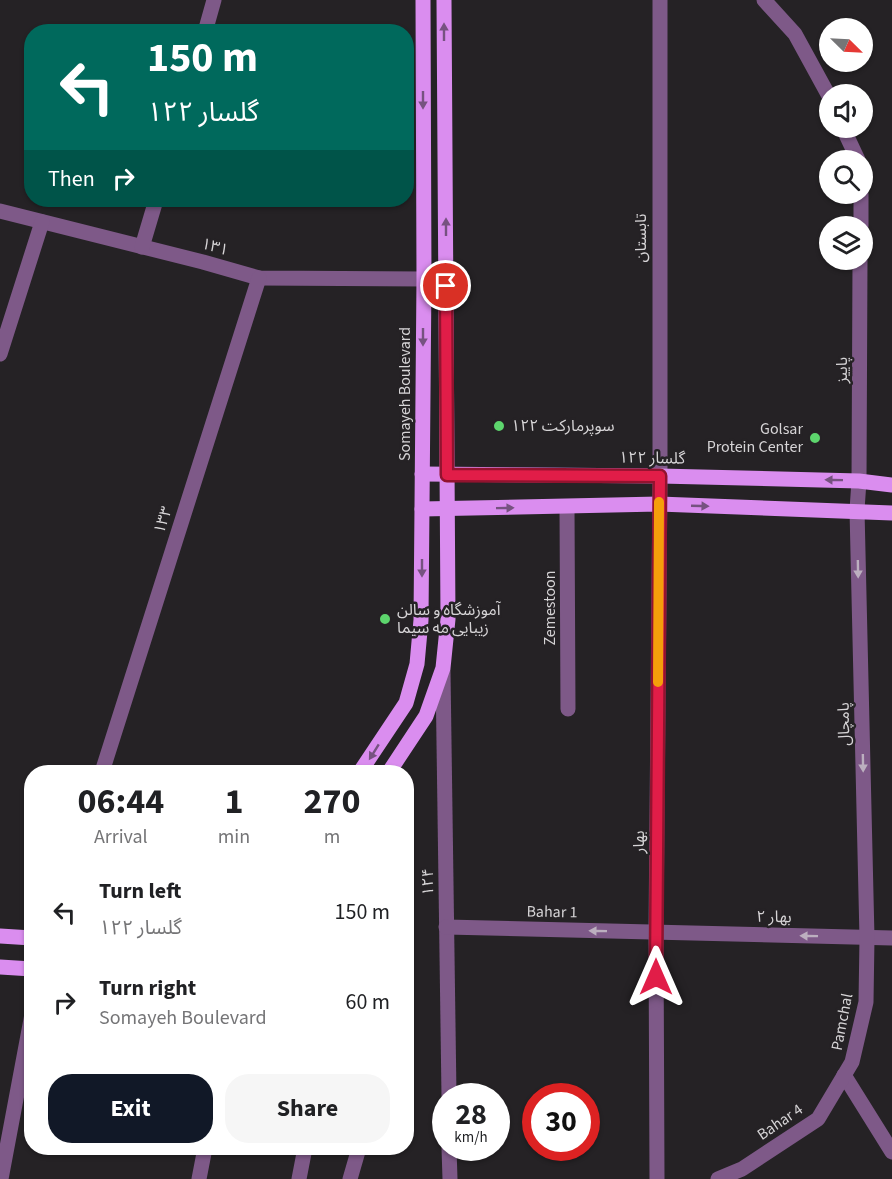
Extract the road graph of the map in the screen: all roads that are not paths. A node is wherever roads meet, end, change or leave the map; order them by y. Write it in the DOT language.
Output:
graph roads {
  1 [pos="214,0"];
  2 [pos="423,0"];
  3 [pos="444,0"];
  4 [pos="660,0"];
  5 [pos="764,0"];
  6 [pos="207,24"];
  7 [pos="822,84"];
  8 [pos="445,152"];
  9 [pos="423,154"];
  10 [pos="154,207"];
  11 [pos="0,211"];
  12 [pos="42,222"];
  13 [pos="142,247"];
  14 [pos="860,270"];
  15 [pos="259,278"];
  16 [pos="424,279"];
  17 [pos="0,354"];
  18 [pos="422,474"];
  19 [pos="447,475"];
  20 [pos="660,476"];
  21 [pos="859,481"];
  22 [pos="892,484"];
  23 [pos="659,504"];
  24 [pos="567,507"];
  25 [pos="422,509"];
  26 [pos="447,509"];
  27 [pos="857,510"];
  28 [pos="892,513"];
  29 [pos="443,668"];
  30 [pos="568,709"];
  31 [pos="104,765"];
  32 [pos="365,765"];
  33 [pos="393,765"];
  34 [pos="446,927"];
  35 [pos="656,932"];
  36 [pos="0,936"];
  37 [pos="24,938"];
  38 [pos="867,938"];
  39 [pos="892,938"];
  40 [pos="0,967"];
  41 [pos="24,968"];
  42 [pos="24,1057"];
  43 [pos="844,1076"];
  44 [pos="449,1083"];
  45 [pos="892,1152"];
  46 [pos="204,1155"];
  47 [pos="304,1155"];
  48 [pos="356,1155"];
  49 [pos="449,1161"];
  50 [pos="745,1174"];
  51 [pos="1,1179"];
  52 [pos="199,1179"];
  53 [pos="299,1179"];
  54 [pos="350,1179"];
  55 [pos="450,1179"];
  56 [pos="657,1179"];
  57 [pos="718,1179"];
  1 -- 6 [label="street"];
  2 -- 9 [label="main road, Somayeh Boulevard, one-way"];
  8 -- 3 [label="main road, one-way"];
  4 -- 20 [label="street, تابستان"];
  5 -- 7 [label="street"];
  8 -- 9 [label="main road"];
  19 -- 8 [label="main road, one-way"];
  9 -- 16 [label="main road, Somayeh Boulevard"];
  10 -- 13 [label="street"];
  11 -- 12 [label="street, ۱۳۱"];
  12 -- 13 [label="street, ۱۳۱"];
  12 -- 17 [label="street"];
  13 -- 15 [label="street, ۱۳۱"];
  14 -- 21 [label="street, پاییز"];
  15 -- 16 [label="street, ۱۳۱"];
  15 -- 31 [label="street, ۱۳۳"];
  16 -- 18 [label="main road, Somayeh Boulevard, one-way"];
  18 -- 19 [label="main road, گلسار ۱۲۲"];
  18 -- 25 [label="main road, Somayeh Boulevard"];
  19 -- 20 [label="main road, گلسار ۱۲۲"];
  19 -- 26 [label="main road"];
  21 -- 20 [label="main road, گلسار ۱۲۲, one-way"];
  20 -- 23 [label="street, تابستان"];
  21 -- 22 [label="main road, گلسار ۱۲۲"];
  21 -- 27 [label="street, پاییز"];
  23 -- 24 [label="main road"];
  23 -- 27 [label="main road, one-way"];
  23 -- 35 [label="street, بهار"];
  26 -- 24 [label="main road, one-way"];
  24 -- 30 [label="street, Zemestoon"];
  25 -- 26 [label="main road"];
  25 -- 32 [label="main road, Somayeh Boulevard, one-way"];
  26 -- 29 [label="main road"];
  27 -- 28 [label="main road"];
  27 -- 38 [label="street, پامچال, one-way"];
  29 -- 33 [label="main road"];
  29 -- 34 [label="street, ۱۲۴"];
  35 -- 34 [label="street, Bahar 1, one-way"];
  34 -- 44 [label="street, ۱۲۴"];
  38 -- 35 [label="street, بهار ۲, one-way"];
  35 -- 56 [label="street, بهار"];
  36 -- 37 [label="main road"];
  38 -- 39 [label="street, بهار ۲"];
  38 -- 43 [label="street, Pamchal"];
  40 -- 41 [label="main road"];
  42 -- 51 [label="street"];
  43 -- 45 [label="street"];
  43 -- 50 [label="street, Bahar 4"];
  46 -- 52 [label="street"];
  47 -- 53 [label="street"];
  48 -- 54 [label="street"];
  49 -- 55 [label="street"];
  50 -- 57 [label="street, Bahar 4"];
}
